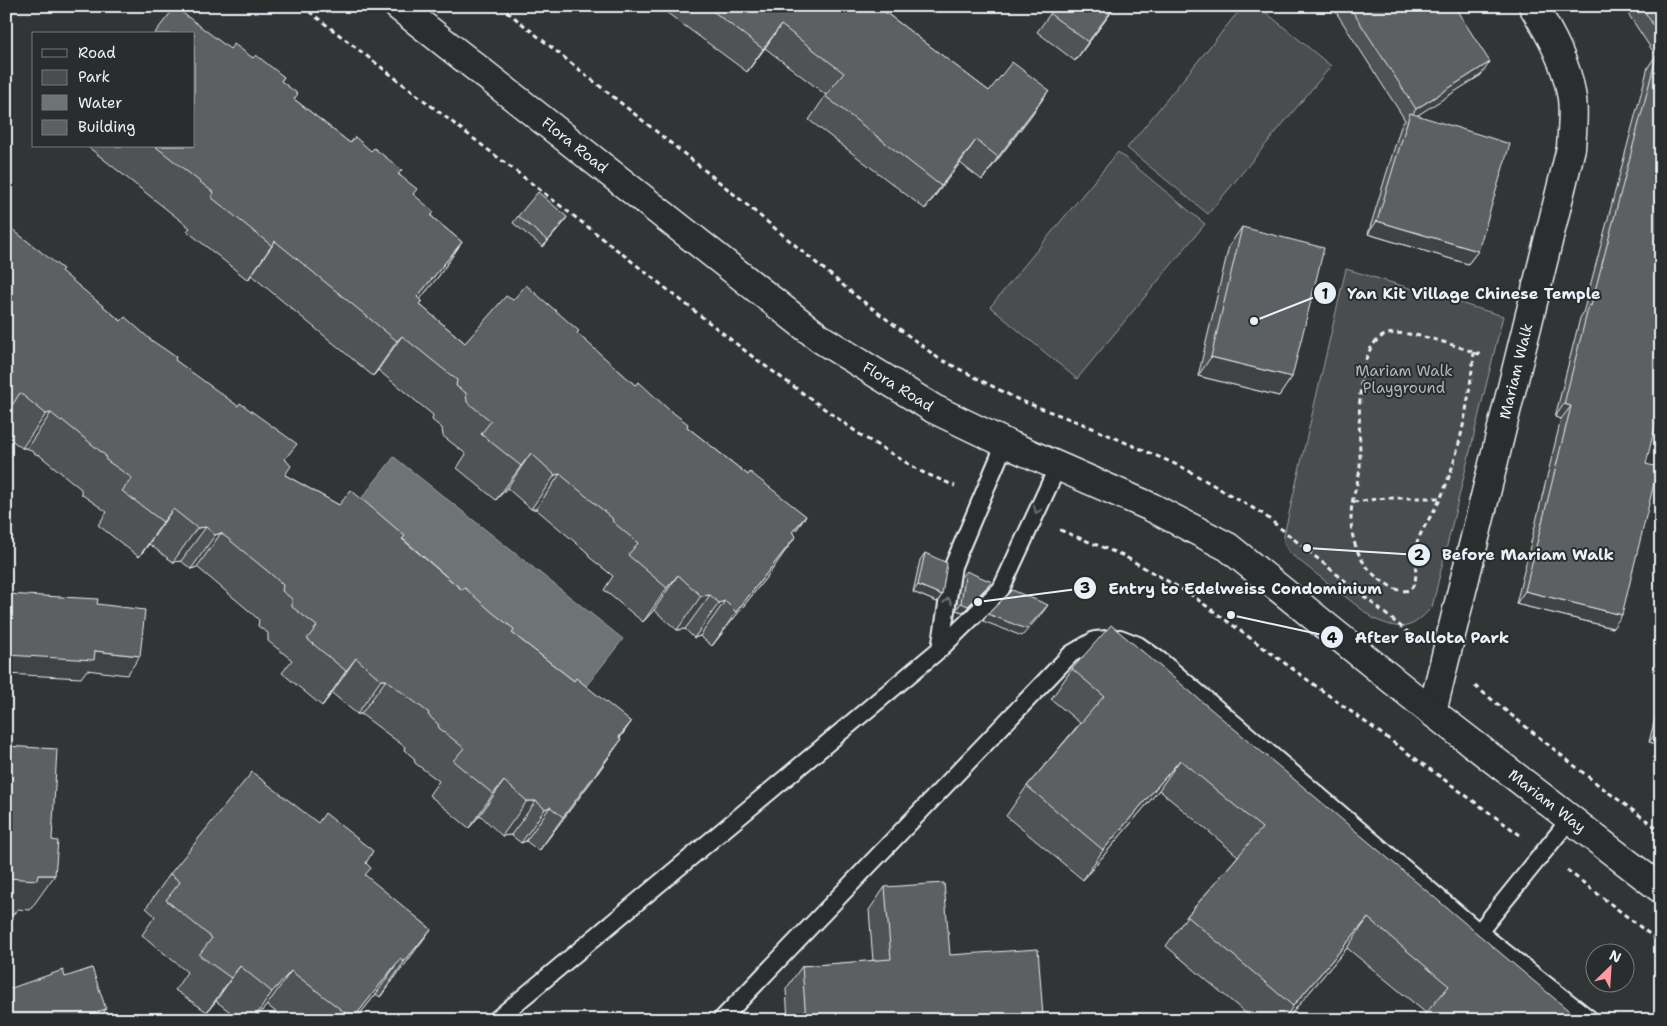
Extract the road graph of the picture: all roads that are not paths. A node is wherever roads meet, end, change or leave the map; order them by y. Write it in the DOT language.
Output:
graph roads {
  1 [pos="398,6"];
  2 [pos="1533,6"];
  3 [pos="1005,443"];
  4 [pos="1058,466"];
  5 [pos="940,649"];
  6 [pos="1432,712"];
  7 [pos="1571,818"];
  8 [pos="1661,889"];
  9 [pos="1478,932"];
  10 [pos="496,1020"];
  11 [pos="721,1020"];
  12 [pos="1591,1020"];
  1 -- 3 [label="street, Flora Road"];
  2 -- 6 [label="street, Mariam Walk"];
  3 -- 4 [label="street, Flora Road"];
  5 -- 3 [label="lane, one-way"];
  4 -- 5 [label="lane, one-way"];
  4 -- 6 [label="street, Flora Road"];
  5 -- 10 [label="lane"];
  6 -- 7 [label="street, Mariam Way"];
  7 -- 8 [label="street, Mariam Way"];
  7 -- 9 [label="lane"];
  9 -- 11 [label="lane"];
  9 -- 12 [label="lane"];
}
